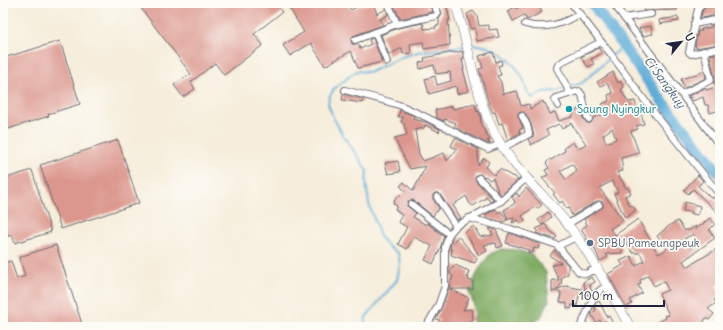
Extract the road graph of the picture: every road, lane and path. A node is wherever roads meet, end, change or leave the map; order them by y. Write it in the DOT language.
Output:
graph roads {
  1 [pos="388,3"];
  2 [pos="433,3"];
  3 [pos="455,3"];
  4 [pos="571,3"];
  5 [pos="613,3"];
  6 [pos="702,5"];
  7 [pos="580,14"];
  8 [pos="651,14"];
  9 [pos="624,18"];
  10 [pos="720,19"];
  11 [pos="397,24"];
  12 [pos="525,24"];
  13 [pos="694,24"];
  14 [pos="375,32"];
  15 [pos="355,40"];
  16 [pos="602,42"];
  17 [pos="720,48"];
  18 [pos="704,51"];
  19 [pos="387,62"];
  20 [pos="345,90"];
  21 [pos="568,90"];
  22 [pos="682,94"];
  23 [pos="558,106"];
  24 [pos="522,116"];
  25 [pos="589,119"];
  26 [pos="501,146"];
  27 [pos="720,146"];
  28 [pos="479,178"];
  29 [pos="528,179"];
  30 [pos="720,195"];
  31 [pos="437,197"];
  32 [pos="501,201"];
  33 [pos="411,204"];
  34 [pos="599,205"];
  35 [pos="469,218"];
  36 [pos="568,224"];
  37 [pos="456,226"];
  38 [pos="449,234"];
  39 [pos="578,238"];
  40 [pos="558,246"];
  41 [pos="598,271"];
  42 [pos="607,286"];
  43 [pos="427,324"];
  44 [pos="434,327"];
  45 [pos="580,327"];
  46 [pos="630,327"];
  1 -- 11 [label="street"];
  2 -- 11 [label="street"];
  3 -- 26 [label="main road"];
  4 -- 7 [label="street"];
  5 -- 9 [label="street"];
  6 -- 13 [label="street"];
  7 -- 12 [label="street"];
  7 -- 16 [label="street"];
  8 -- 9 [label="street"];
  9 -- 22 [label="street"];
  10 -- 13 [label="street"];
  11 -- 14 [label="street"];
  13 -- 18 [label="street"];
  14 -- 15 [label="street"];
  14 -- 19 [label="street"];
  16 -- 21 [label="street"];
  16 -- 30 [label="street"];
  17 -- 18 [label="street"];
  18 -- 22 [label="street"];
  20 -- 26 [label="street"];
  21 -- 23 [label="street"];
  21 -- 25 [label="street"];
  22 -- 27 [label="street"];
  24 -- 26 [label="street"];
  26 -- 29 [label="main road"];
  28 -- 32 [label="street"];
  29 -- 32 [label="street"];
  29 -- 36 [label="main road"];
  31 -- 37 [label="street"];
  32 -- 35 [label="street"];
  33 -- 38 [label="street"];
  34 -- 36 [label="street"];
  35 -- 37 [label="street"];
  35 -- 40 [label="street"];
  36 -- 39 [label="main road"];
  37 -- 38 [label="street"];
  38 -- 43 [label="street"];
  39 -- 40 [label="street"];
  39 -- 41 [label="main road"];
  40 -- 41 [label="street"];
  41 -- 42 [label="main road"];
  42 -- 45 [label="street"];
  42 -- 46 [label="main road"];
  43 -- 44 [label="street"];
}
